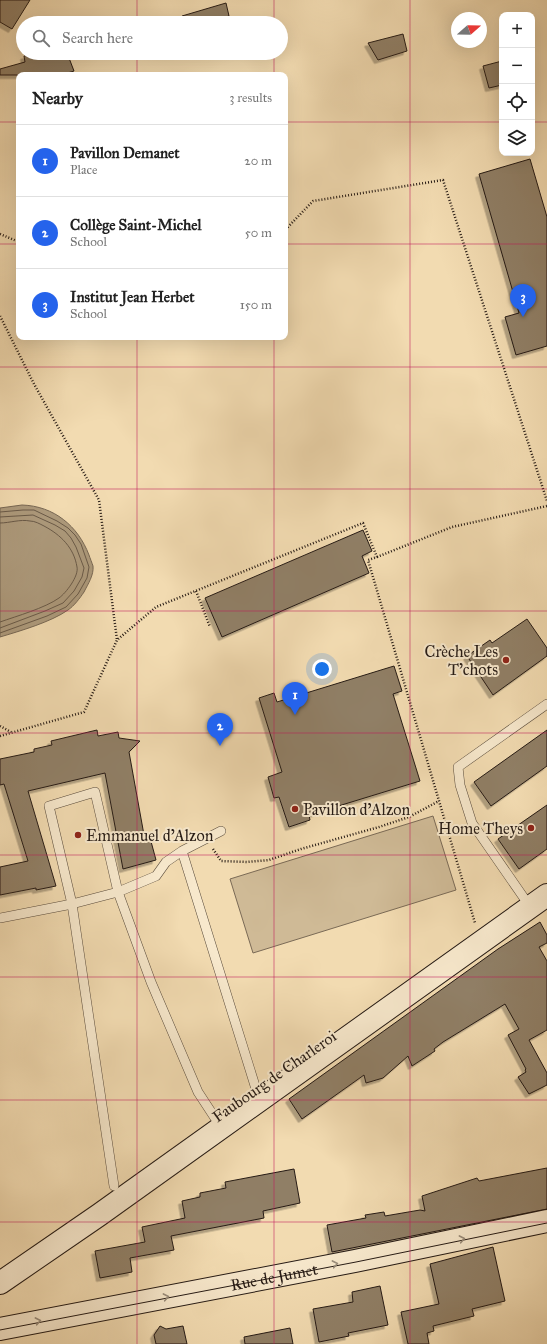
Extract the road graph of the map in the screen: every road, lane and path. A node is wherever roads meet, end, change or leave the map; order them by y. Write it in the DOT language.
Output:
graph roads {
  1 [pos="288,227"];
  2 [pos="0,234"];
  3 [pos="16,241"];
  4 [pos="0,316"];
  5 [pos="547,501"];
  6 [pos="547,506"];
  7 [pos="377,557"];
  8 [pos="196,591"];
  9 [pos="210,627"];
  10 [pos="117,640"];
  11 [pos="547,704"];
  12 [pos="0,726"];
  13 [pos="10,732"];
  14 [pos="0,736"];
  15 [pos="439,801"];
  16 [pos="221,831"];
  17 [pos="206,839"];
  18 [pos="182,850"];
  19 [pos="547,881"];
  20 [pos="118,892"];
  21 [pos="547,895"];
  22 [pos="524,898"];
  23 [pos="72,904"];
  24 [pos="0,918"];
  25 [pos="478,932"];
  26 [pos="256,1088"];
  27 [pos="215,1118"];
  28 [pos="114,1186"];
  29 [pos="95,1209"];
  30 [pos="547,1221"];
  31 [pos="0,1268"];
  32 [pos="0,1283"];
  33 [pos="0,1329"];
  1 -- 5 [label="path"];
  2 -- 3 [label="path"];
  4 -- 10 [label="path"];
  6 -- 7 [label="path"];
  7 -- 8 [label="path"];
  7 -- 15 [label="path"];
  8 -- 9 [label="path"];
  8 -- 10 [label="path"];
  10 -- 13 [label="path"];
  11 -- 22 [label="lane"];
  12 -- 13 [label="path"];
  13 -- 14 [label="path"];
  15 -- 17 [label="path"];
  15 -- 25 [label="path"];
  16 -- 17 [label="lane"];
  17 -- 18 [label="lane"];
  18 -- 20 [label="lane"];
  18 -- 26 [label="lane"];
  19 -- 22 [label="main road, Faubourg de Charleroi"];
  20 -- 23 [label="lane"];
  20 -- 23 [label="lane"];
  20 -- 27 [label="lane"];
  21 -- 29 [label="main road"];
  22 -- 25 [label="main road, Faubourg de Charleroi"];
  23 -- 24 [label="lane"];
  23 -- 28 [label="lane"];
  25 -- 26 [label="main road, Faubourg de Charleroi"];
  26 -- 27 [label="main road, Faubourg de Charleroi"];
  27 -- 28 [label="main road, Faubourg de Charleroi"];
  28 -- 29 [label="main road, Faubourg de Charleroi"];
  29 -- 31 [label="main road, Faubourg de Charleroi"];
  29 -- 32 [label="main road"];
  33 -- 30 [label="main road, Rue de Jumet, one-way"];
}
